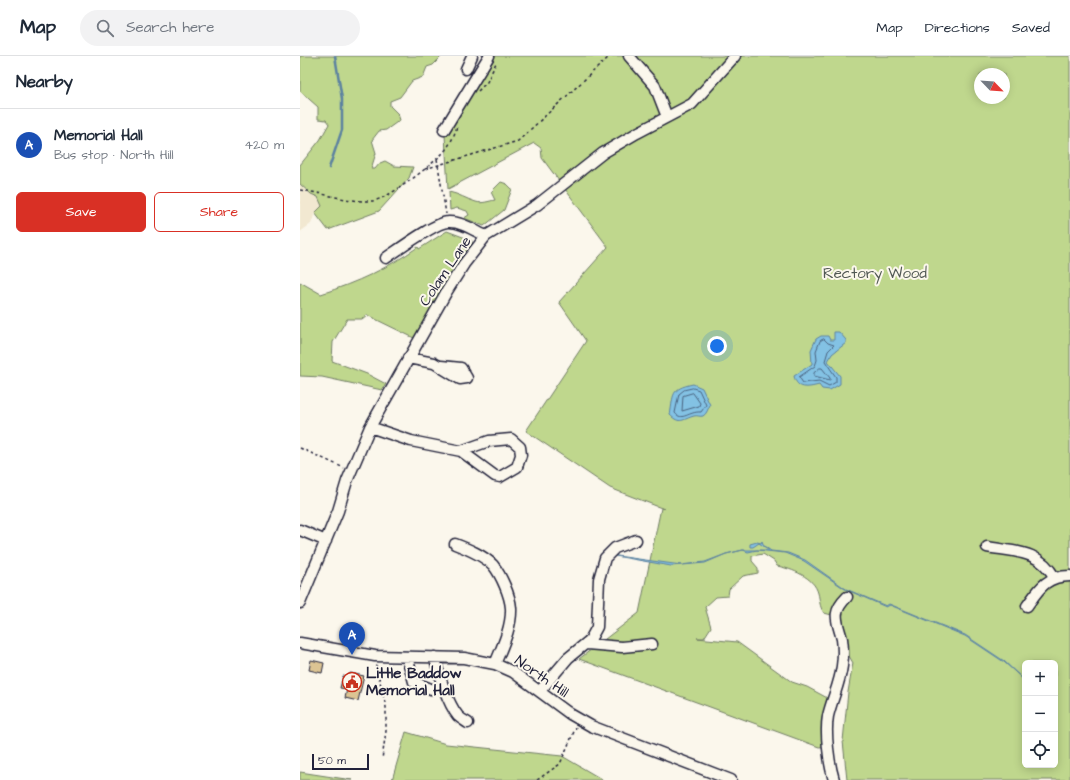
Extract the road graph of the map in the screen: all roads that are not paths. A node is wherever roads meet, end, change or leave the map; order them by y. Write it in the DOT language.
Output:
graph roads {
  1 [pos="472,56"];
  2 [pos="629,56"];
  3 [pos="735,56"];
  4 [pos="493,59"];
  5 [pos="466,69"];
  6 [pos="667,117"];
  7 [pos="444,130"];
  8 [pos="486,236"];
  9 [pos="386,258"];
  10 [pos="408,358"];
  11 [pos="441,366"];
  12 [pos="370,427"];
  13 [pos="460,451"];
  14 [pos="300,530"];
  15 [pos="636,540"];
  16 [pos="326,541"];
  17 [pos="455,544"];
  18 [pos="987,547"];
  19 [pos="1070,576"];
  20 [pos="1055,578"];
  21 [pos="847,597"];
  22 [pos="300,603"];
  23 [pos="1027,606"];
  24 [pos="300,643"];
  25 [pos="587,644"];
  26 [pos="652,644"];
  27 [pos="435,656"];
  28 [pos="407,657"];
  29 [pos="495,664"];
  30 [pos="413,677"];
  31 [pos="431,689"];
  32 [pos="413,691"];
  33 [pos="540,691"];
  34 [pos="468,723"];
  35 [pos="731,780"];
  36 [pos="834,780"];
  1 -- 5 [label="street"];
  2 -- 6 [label="street"];
  3 -- 6 [label="street, Colam Lane"];
  4 -- 7 [label="street"];
  6 -- 8 [label="street, Colam Lane"];
  8 -- 9 [label="street"];
  8 -- 10 [label="street, Colam Lane"];
  10 -- 11 [label="street"];
  10 -- 12 [label="street, Colam Lane"];
  12 -- 13 [label="street"];
  12 -- 16 [label="street, Colam Lane"];
  13 -- 13 [label="street"];
  14 -- 16 [label="street"];
  15 -- 25 [label="street"];
  16 -- 22 [label="street, Colam Lane"];
  17 -- 29 [label="street"];
  18 -- 20 [label="street"];
  19 -- 20 [label="street"];
  20 -- 23 [label="street"];
  21 -- 36 [label="street"];
  24 -- 28 [label="street, North Hill"];
  25 -- 26 [label="street"];
  25 -- 33 [label="street"];
  27 -- 28 [label="street, North Hill"];
  27 -- 29 [label="street, North Hill"];
  27 -- 34 [label="street"];
  28 -- 30 [label="street"];
  29 -- 33 [label="street, North Hill"];
  30 -- 31 [label="street"];
  30 -- 32 [label="street"];
  33 -- 35 [label="street, North Hill"];
}
